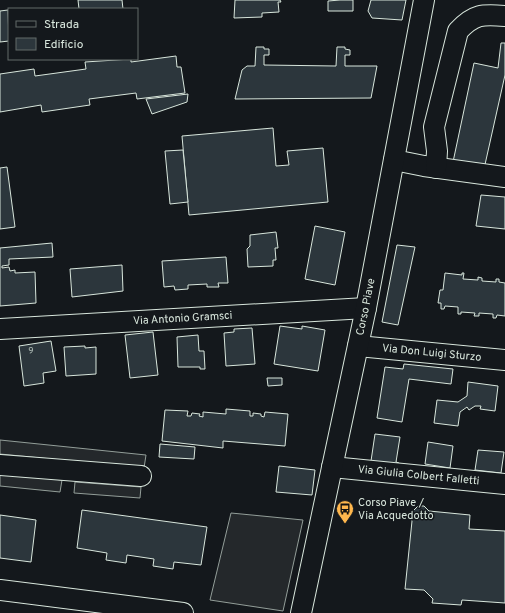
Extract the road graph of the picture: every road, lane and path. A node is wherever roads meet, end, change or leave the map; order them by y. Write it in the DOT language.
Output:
graph roads {
  1 [pos="424,0"];
  2 [pos="505,16"];
  3 [pos="394,160"];
  4 [pos="436,168"];
  5 [pos="505,177"];
  6 [pos="366,308"];
  7 [pos="0,329"];
  8 [pos="358,346"];
  9 [pos="505,360"];
  10 [pos="0,465"];
  11 [pos="332,467"];
  12 [pos="142,476"];
  13 [pos="505,484"];
  14 [pos="0,590"];
  15 [pos="183,613"];
  16 [pos="301,613"];
  1 -- 3 [label="street, Corso Piave"];
  2 -- 4 [label="street"];
  3 -- 4 [label="street"];
  3 -- 6 [label="street, Corso Piave"];
  4 -- 5 [label="street"];
  6 -- 7 [label="street, Via Antonio Gramsci"];
  6 -- 8 [label="street, Corso Piave"];
  8 -- 9 [label="street, Via Don Luigi Sturzo"];
  8 -- 11 [label="street, Corso Piave"];
  10 -- 12 [label="street"];
  11 -- 13 [label="street, Via Giulia Colbert Falletti"];
  11 -- 16 [label="street, Corso Piave"];
  14 -- 15 [label="street"];
}
